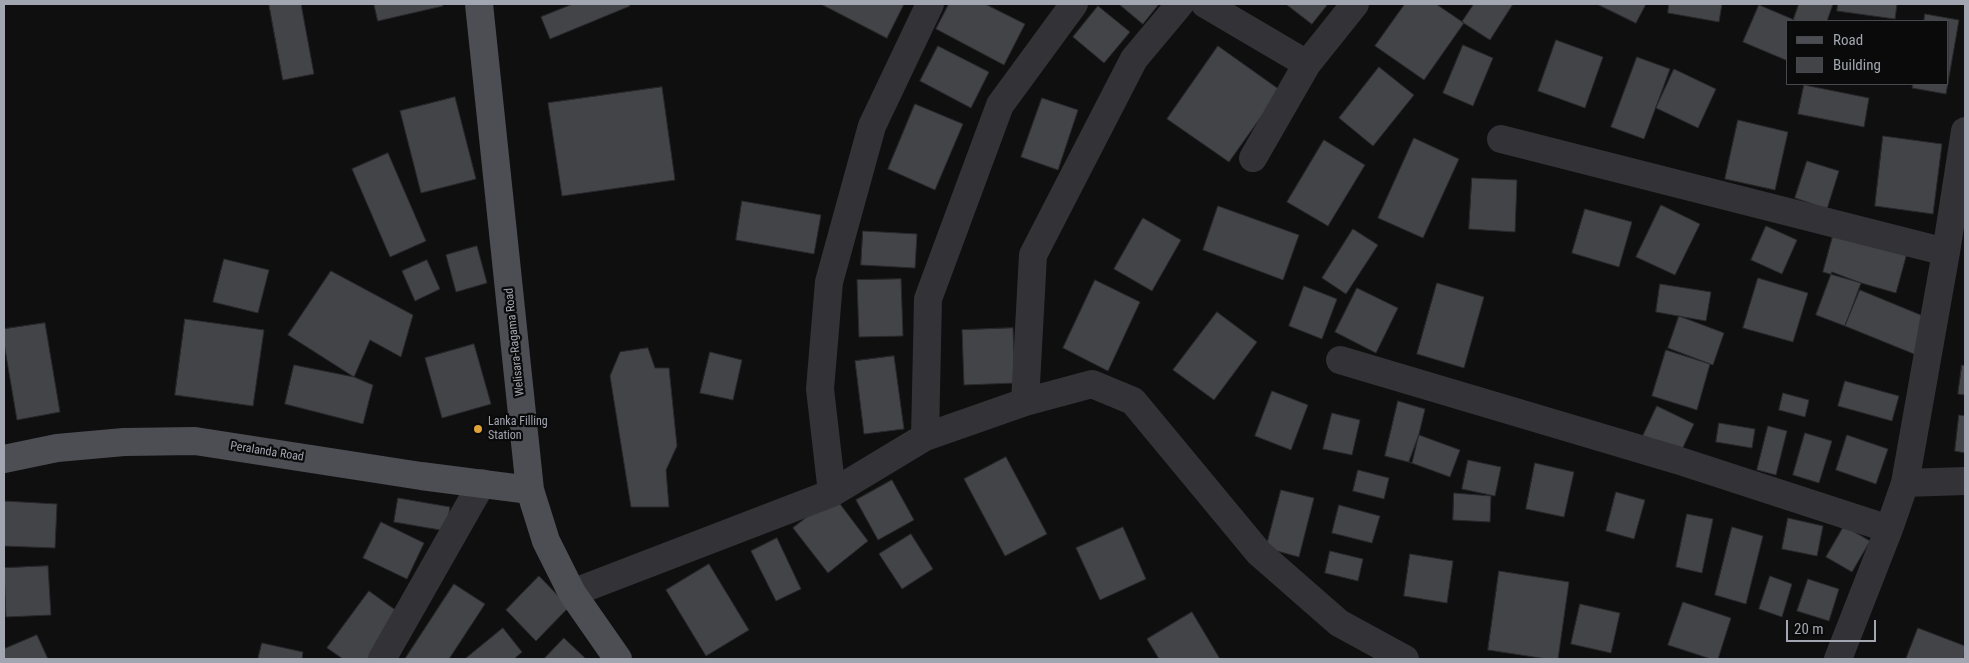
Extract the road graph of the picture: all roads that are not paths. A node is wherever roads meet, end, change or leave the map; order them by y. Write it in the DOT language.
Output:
graph roads {
  1 [pos="479,4"];
  2 [pos="930,4"];
  3 [pos="1074,4"];
  4 [pos="1180,4"];
  5 [pos="1205,4"];
  6 [pos="1355,4"];
  7 [pos="1307,64"];
  8 [pos="1965,131"];
  9 [pos="1501,139"];
  10 [pos="1253,158"];
  11 [pos="1946,252"];
  12 [pos="1340,360"];
  13 [pos="1025,402"];
  14 [pos="926,437"];
  15 [pos="4,459"];
  16 [pos="1965,480"];
  17 [pos="1905,482"];
  18 [pos="482,483"];
  19 [pos="530,490"];
  20 [pos="832,493"];
  21 [pos="1889,530"];
  22 [pos="572,593"];
  23 [pos="382,659"];
  24 [pos="618,659"];
  25 [pos="1405,659"];
  26 [pos="1838,659"];
  1 -- 19 [label="main road, Welisara-Ragama Road"];
  2 -- 20 [label="street"];
  3 -- 14 [label="street"];
  4 -- 13 [label="street"];
  5 -- 7 [label="street"];
  6 -- 7 [label="street"];
  7 -- 10 [label="street"];
  8 -- 11 [label="street"];
  9 -- 11 [label="street"];
  11 -- 17 [label="street"];
  12 -- 21 [label="street"];
  13 -- 14 [label="street"];
  13 -- 25 [label="street"];
  14 -- 20 [label="street"];
  15 -- 18 [label="main road, Peralanda Road"];
  16 -- 17 [label="street"];
  17 -- 21 [label="street"];
  18 -- 19 [label="main road, Peralanda Road"];
  18 -- 23 [label="street"];
  19 -- 22 [label="main road, Welisara-Ragama Road"];
  20 -- 22 [label="street"];
  21 -- 26 [label="street"];
  22 -- 24 [label="main road, Welisara-Ragama Road"];
}
